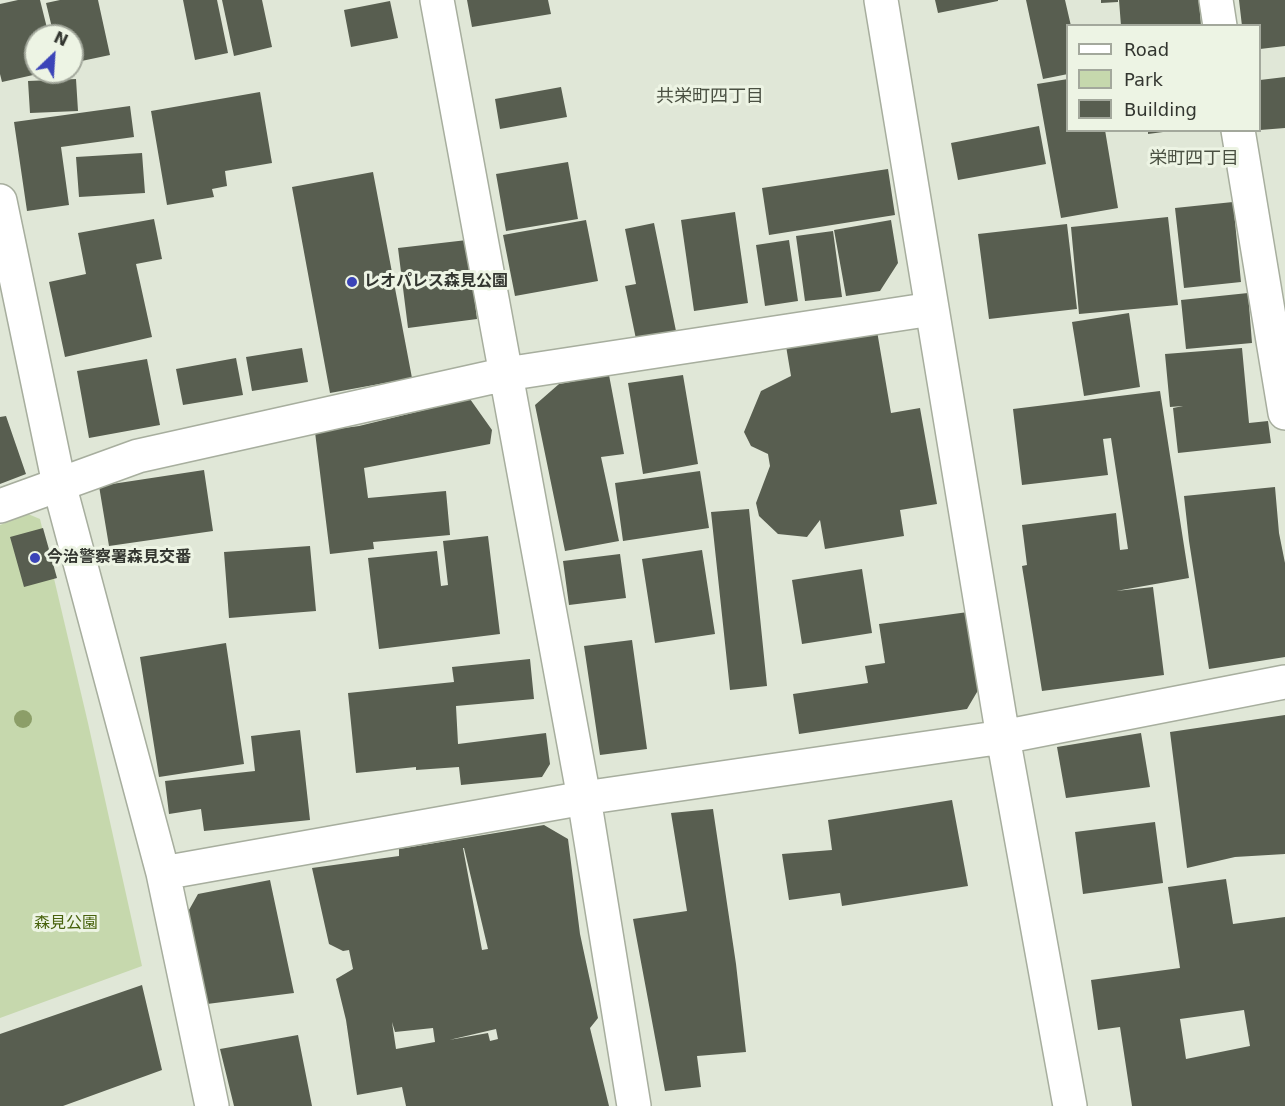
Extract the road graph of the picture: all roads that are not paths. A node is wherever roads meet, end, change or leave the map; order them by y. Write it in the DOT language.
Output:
graph roads {
  1 [pos="437,0"];
  2 [pos="881,0"];
  3 [pos="1216,0"];
  4 [pos="1220,24"];
  5 [pos="1238,132"];
  6 [pos="0,201"];
  7 [pos="5,248"];
  8 [pos="932,309"];
  9 [pos="506,374"];
  10 [pos="1285,413"];
  11 [pos="59,484"];
  12 [pos="0,506"];
  13 [pos="1285,682"];
  14 [pos="1003,737"];
  15 [pos="584,798"];
  16 [pos="163,873"];
  17 [pos="212,1106"];
  18 [pos="634,1106"];
  19 [pos="1070,1106"];
  1 -- 9 [label="street"];
  2 -- 8 [label="street"];
  3 -- 4 [label="street"];
  5 -- 10 [label="street"];
  6 -- 7 [label="street"];
  7 -- 11 [label="street"];
  8 -- 9 [label="street"];
  8 -- 14 [label="street"];
  9 -- 11 [label="street"];
  9 -- 15 [label="street"];
  11 -- 12 [label="street"];
  11 -- 16 [label="street"];
  13 -- 14 [label="street"];
  14 -- 15 [label="street"];
  14 -- 19 [label="street"];
  15 -- 16 [label="street"];
  15 -- 18 [label="street"];
  16 -- 17 [label="street"];
}
